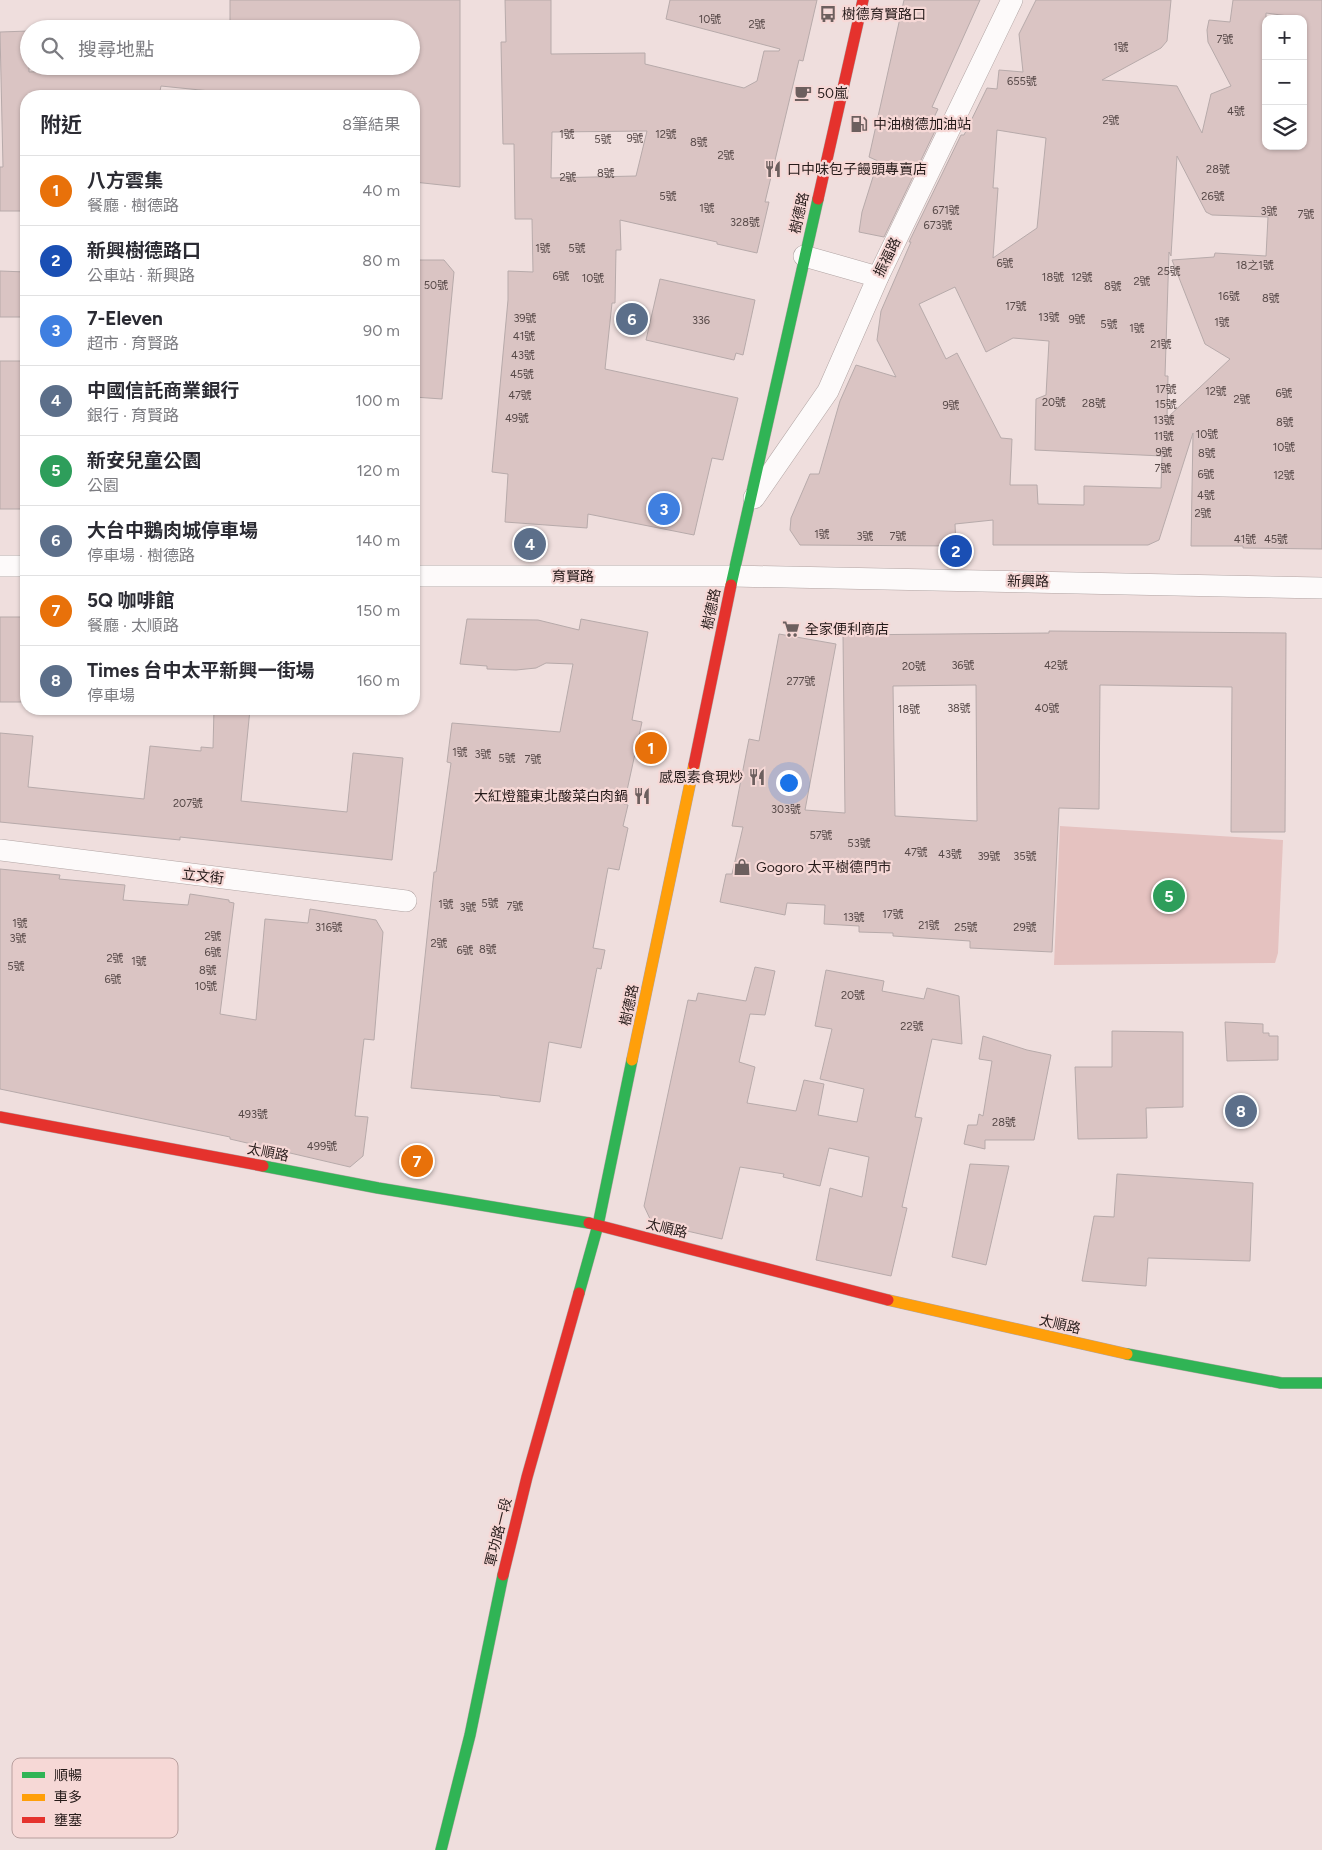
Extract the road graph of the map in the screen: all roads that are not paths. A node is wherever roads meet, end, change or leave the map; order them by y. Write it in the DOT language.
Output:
graph roads {
  1 [pos="863,0"];
  2 [pos="1012,0"];
  3 [pos="804,256"];
  4 [pos="878,277"];
  5 [pos="748,506"];
  6 [pos="0,566"];
  7 [pos="20,566"];
  8 [pos="420,576"];
  9 [pos="733,576"];
  10 [pos="1322,588"];
  11 [pos="0,850"];
  12 [pos="406,901"];
  13 [pos="0,1116"];
  14 [pos="598,1226"];
  15 [pos="1322,1383"];
  16 [pos="441,1850"];
  1 -- 3 [label="street, 樹德路"];
  2 -- 4 [label="street, 振福路"];
  3 -- 4 [label="street"];
  3 -- 5 [label="street, 樹德路"];
  4 -- 5 [label="street, 振福路"];
  5 -- 9 [label="street, 樹德路"];
  6 -- 7 [label="street"];
  8 -- 9 [label="street, 育賢路"];
  9 -- 10 [label="street, 新興路"];
  9 -- 14 [label="street, 樹德路"];
  11 -- 12 [label="street, 立文街"];
  13 -- 14 [label="street, 太順路"];
  14 -- 15 [label="street, 太順路"];
  14 -- 16 [label="street, 軍功路一段"];
}
